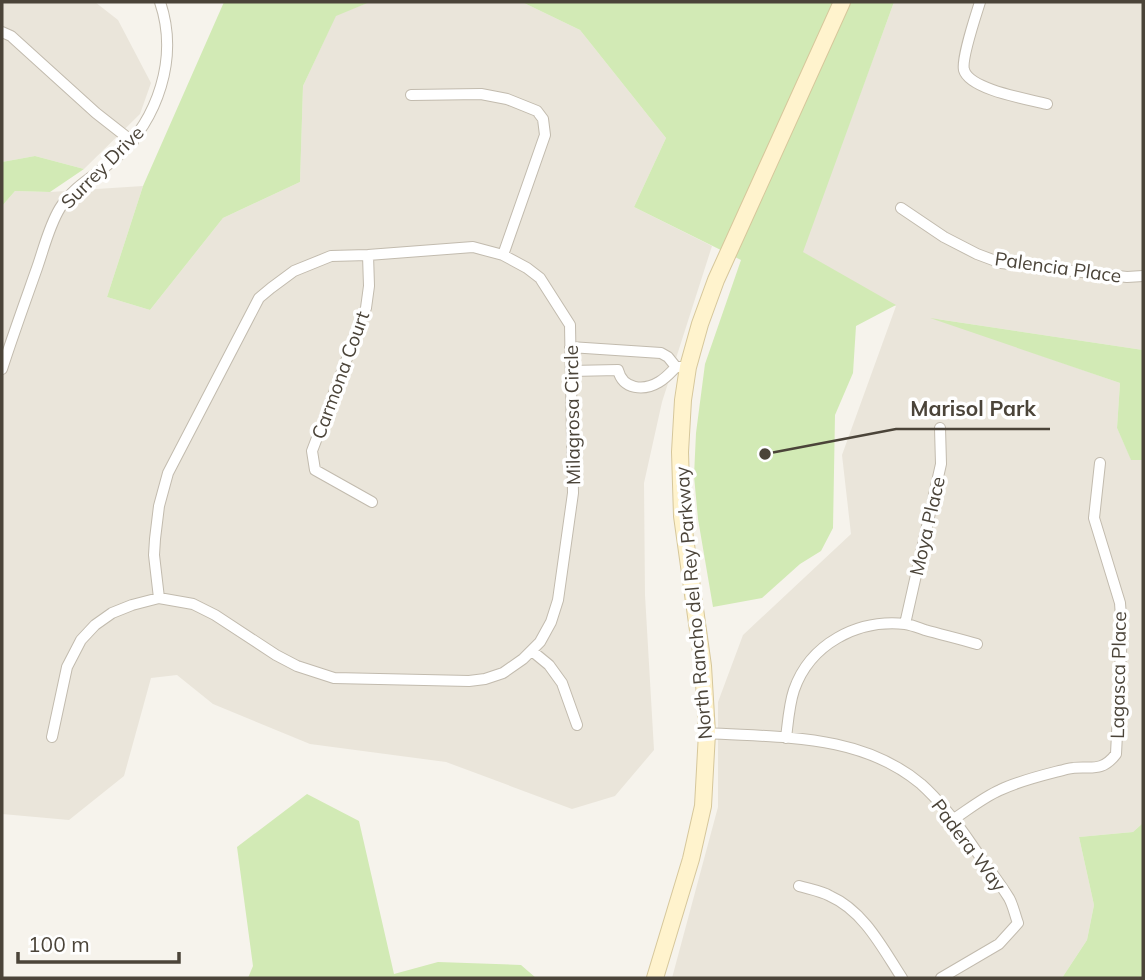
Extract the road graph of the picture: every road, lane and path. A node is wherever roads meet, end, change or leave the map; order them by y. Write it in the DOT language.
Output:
graph roads {
  1 [pos="160,2"];
  2 [pos="842,2"];
  3 [pos="980,2"];
  4 [pos="2,32"];
  5 [pos="411,95"];
  6 [pos="1047,104"];
  7 [pos="133,142"];
  8 [pos="901,208"];
  9 [pos="503,255"];
  10 [pos="368,256"];
  11 [pos="1143,276"];
  12 [pos="570,347"];
  13 [pos="618,349"];
  14 [pos="682,367"];
  15 [pos="2,369"];
  16 [pos="618,370"];
  17 [pos="571,371"];
  18 [pos="940,428"];
  19 [pos="1100,463"];
  20 [pos="372,502"];
  21 [pos="159,598"];
  22 [pos="905,624"];
  23 [pos="977,644"];
  24 [pos="532,650"];
  25 [pos="577,725"];
  26 [pos="707,733"];
  27 [pos="52,737"];
  28 [pos="786,738"];
  29 [pos="954,819"];
  30 [pos="799,886"];
  31 [pos="655,978"];
  32 [pos="902,978"];
  33 [pos="941,978"];
  1 -- 7 [label="street, Surrey Drive"];
  2 -- 14 [label="street, North Rancho del Rey Parkway"];
  3 -- 6 [label="street"];
  4 -- 7 [label="street"];
  5 -- 9 [label="street"];
  7 -- 15 [label="street, Surrey Drive"];
  8 -- 11 [label="street, Palencia Place"];
  9 -- 10 [label="street, Milagrosa Circle"];
  9 -- 12 [label="street, Milagrosa Circle"];
  10 -- 20 [label="street, Carmona Court"];
  10 -- 21 [label="street, Milagrosa Circle"];
  12 -- 13 [label="street"];
  12 -- 17 [label="street, Milagrosa Circle"];
  13 -- 14 [label="street"];
  13 -- 16 [label="street"];
  14 -- 16 [label="street"];
  14 -- 26 [label="street, North Rancho del Rey Parkway"];
  16 -- 17 [label="street"];
  17 -- 24 [label="street, Milagrosa Circle"];
  18 -- 22 [label="street, Moya Place"];
  19 -- 29 [label="street, Lagasca Place"];
  21 -- 24 [label="street, Milagrosa Circle"];
  21 -- 27 [label="street"];
  22 -- 23 [label="street"];
  22 -- 28 [label="street"];
  24 -- 25 [label="street"];
  26 -- 28 [label="street, Padera Way"];
  26 -- 31 [label="street, North Rancho del Rey Parkway"];
  28 -- 29 [label="street, Padera Way"];
  29 -- 33 [label="street, Padera Way"];
  30 -- 32 [label="street"];
}
